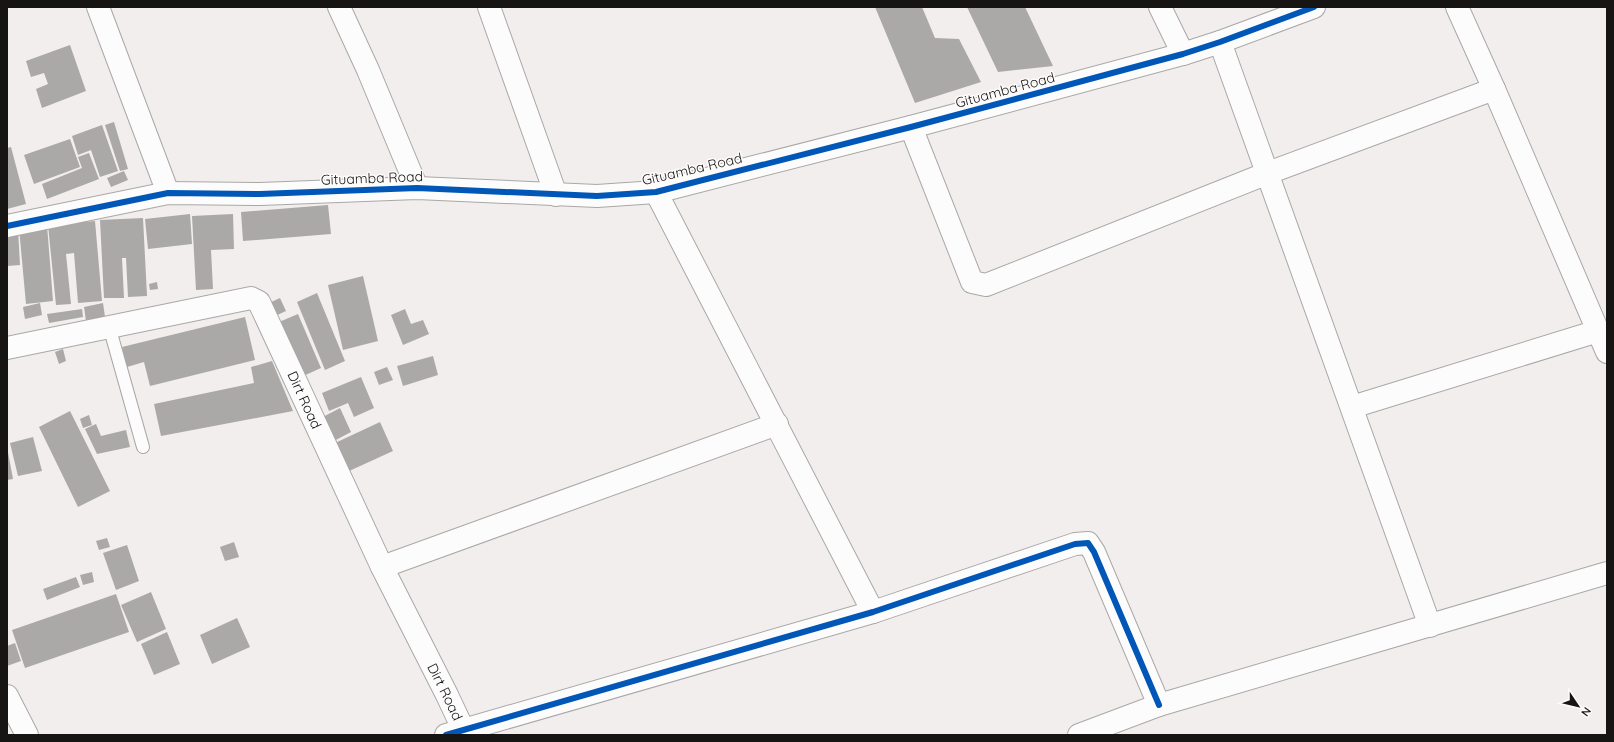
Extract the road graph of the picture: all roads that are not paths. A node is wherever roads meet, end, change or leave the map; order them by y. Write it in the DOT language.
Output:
graph roads {
  1 [pos="98,7"];
  2 [pos="339,7"];
  3 [pos="489,7"];
  4 [pos="1160,7"];
  5 [pos="1314,7"];
  6 [pos="1457,7"];
  7 [pos="1220,42"];
  8 [pos="1182,54"];
  9 [pos="1494,89"];
  10 [pos="911,127"];
  11 [pos="1268,173"];
  12 [pos="417,188"];
  13 [pos="656,192"];
  14 [pos="168,193"];
  15 [pos="556,195"];
  16 [pos="7,226"];
  17 [pos="109,326"];
  18 [pos="1598,332"];
  19 [pos="7,348"];
  20 [pos="1607,352"];
  21 [pos="1352,407"];
  22 [pos="776,424"];
  23 [pos="143,447"];
  24 [pos="382,567"];
  25 [pos="1607,573"];
  26 [pos="873,612"];
  27 [pos="1430,626"];
  28 [pos="7,696"];
  29 [pos="1160,705"];
  30 [pos="454,732"];
  31 [pos="27,735"];
  32 [pos="1079,735"];
  1 -- 14 [label="street"];
  2 -- 12 [label="street"];
  3 -- 15 [label="street"];
  4 -- 8 [label="street"];
  5 -- 7 [label="street, Gituamba Road"];
  6 -- 9 [label="street"];
  7 -- 8 [label="street, Gituamba Road"];
  7 -- 11 [label="street"];
  8 -- 10 [label="street, Gituamba Road"];
  9 -- 11 [label="street"];
  9 -- 18 [label="street"];
  10 -- 11 [label="street"];
  10 -- 13 [label="street, Gituamba Road"];
  11 -- 21 [label="street"];
  12 -- 14 [label="street, Gituamba Road"];
  12 -- 15 [label="street, Gituamba Road"];
  13 -- 15 [label="street, Gituamba Road"];
  13 -- 22 [label="street"];
  14 -- 16 [label="street, Gituamba Road"];
  17 -- 19 [label="street, Dirt Road"];
  17 -- 23 [label="lane"];
  17 -- 24 [label="street, Dirt Road"];
  18 -- 20 [label="street"];
  18 -- 21 [label="street"];
  21 -- 27 [label="street"];
  22 -- 24 [label="street"];
  22 -- 26 [label="street"];
  24 -- 30 [label="street, Dirt Road"];
  25 -- 27 [label="street"];
  26 -- 29 [label="street"];
  26 -- 30 [label="street"];
  27 -- 29 [label="street"];
  28 -- 31 [label="street"];
  29 -- 32 [label="street"];
}
